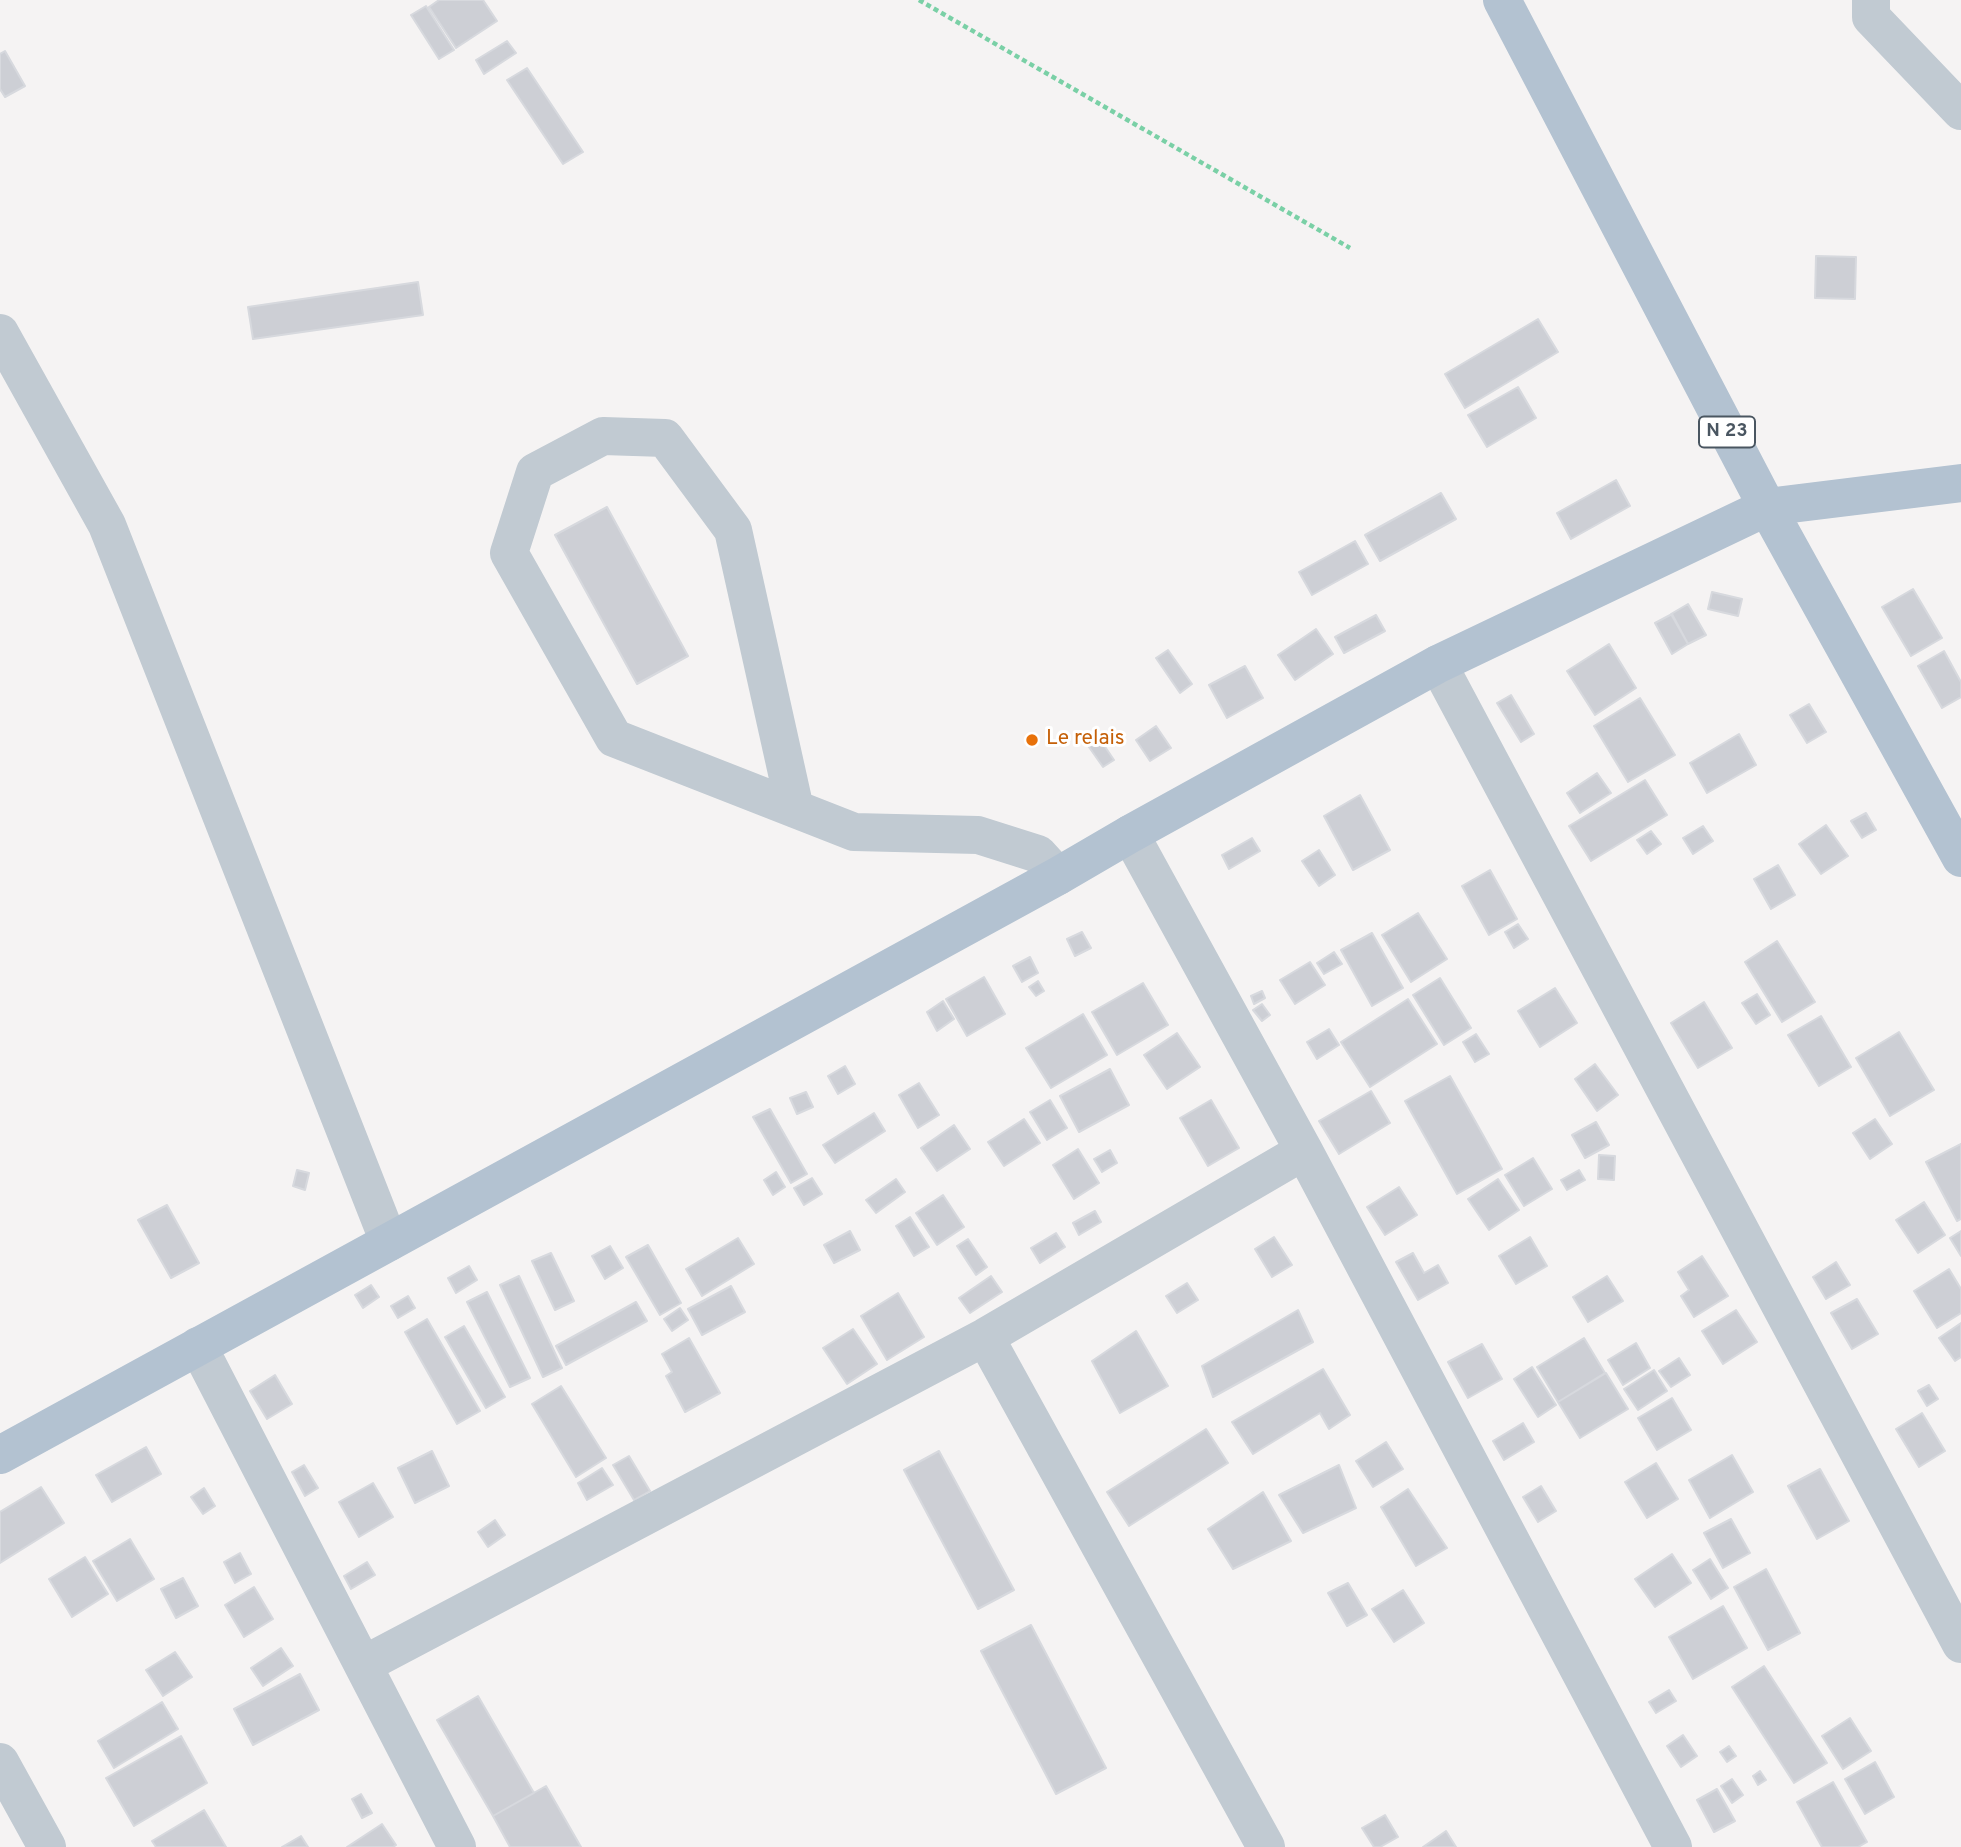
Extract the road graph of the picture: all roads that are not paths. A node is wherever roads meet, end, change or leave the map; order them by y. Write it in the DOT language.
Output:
graph roads {
  1 [pos="1503,0"];
  2 [pos="1871,0"];
  3 [pos="1961,111"];
  4 [pos="0,333"];
  5 [pos="9,358"];
  6 [pos="1961,483"];
  7 [pos="1767,507"];
  8 [pos="1438,664"];
  9 [pos="795,809"];
  10 [pos="1130,834"];
  11 [pos="1961,859"];
  12 [pos="1058,876"];
  13 [pos="1304,1151"];
  14 [pos="389,1242"];
  15 [pos="985,1337"];
  16 [pos="198,1346"];
  17 [pos="0,1455"];
  18 [pos="1961,1644"];
  19 [pos="363,1665"];
  20 [pos="0,1762"];
  21 [pos="47,1847"];
  22 [pos="457,1847"];
  23 [pos="1266,1847"];
  24 [pos="1673,1847"];
  1 -- 7 [label="main road, N 23"];
  2 -- 3 [label="street"];
  4 -- 5 [label="street"];
  5 -- 14 [label="street"];
  6 -- 7 [label="main road"];
  7 -- 8 [label="main road"];
  7 -- 11 [label="main road, N 23"];
  8 -- 10 [label="main road"];
  8 -- 18 [label="street"];
  9 -- 9 [label="street"];
  9 -- 12 [label="street"];
  10 -- 12 [label="main road"];
  10 -- 13 [label="street"];
  12 -- 14 [label="main road"];
  13 -- 15 [label="street"];
  13 -- 24 [label="street"];
  14 -- 16 [label="main road"];
  15 -- 19 [label="street"];
  15 -- 23 [label="street"];
  16 -- 17 [label="main road"];
  16 -- 19 [label="street"];
  19 -- 22 [label="street"];
  20 -- 21 [label="street"];
}
